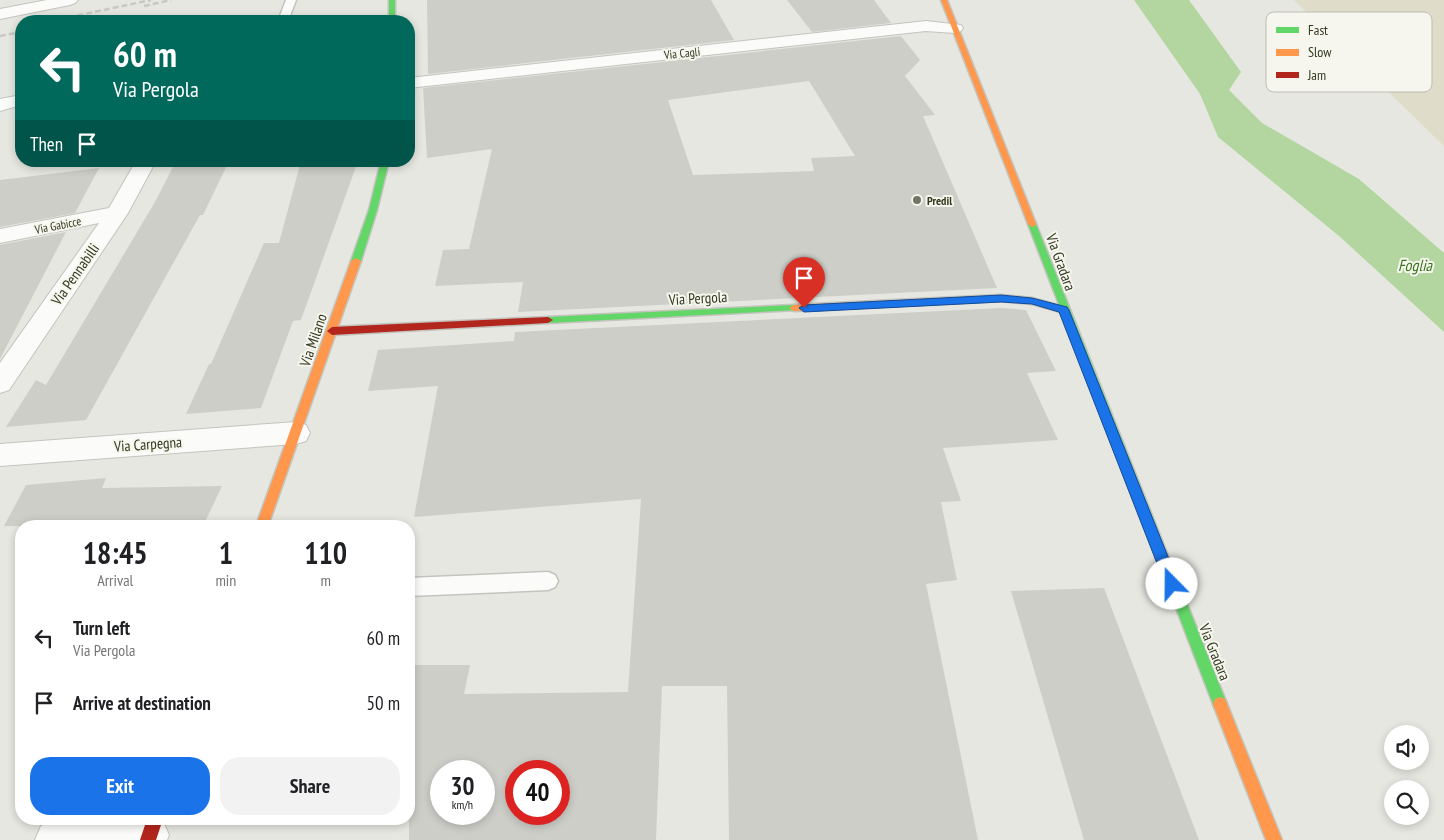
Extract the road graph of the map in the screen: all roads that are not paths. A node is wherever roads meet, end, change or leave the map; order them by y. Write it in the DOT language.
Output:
graph roads {
  1 [pos="70,0"];
  2 [pos="291,0"];
  3 [pos="392,0"];
  4 [pos="944,0"];
  5 [pos="0,14"];
  6 [pos="285,15"];
  7 [pos="392,15"];
  8 [pos="955,28"];
  9 [pos="415,82"];
  10 [pos="15,101"];
  11 [pos="0,105"];
  12 [pos="143,167"];
  13 [pos="384,167"];
  14 [pos="117,213"];
  15 [pos="0,236"];
  16 [pos="1064,310"];
  17 [pos="332,331"];
  18 [pos="0,383"];
  19 [pos="296,433"];
  20 [pos="0,455"];
  21 [pos="264,520"];
  22 [pos="548,582"];
  23 [pos="415,587"];
  24 [pos="151,831"];
  25 [pos="55,840"];
  26 [pos="1274,840"];
  1 -- 5 [label="street"];
  2 -- 6 [label="lane"];
  3 -- 7 [label="street"];
  4 -- 8 [label="street, Via Gradara"];
  8 -- 9 [label="street, Via Cagli"];
  8 -- 16 [label="street, Via Gradara"];
  10 -- 11 [label="street"];
  12 -- 14 [label="street, Via Pennabilli"];
  13 -- 17 [label="street, Via Milano"];
  14 -- 15 [label="street, Via Gabicce"];
  14 -- 18 [label="street, Via Pennabilli"];
  16 -- 17 [label="street, Via Pergola"];
  16 -- 26 [label="street, Via Gradara"];
  17 -- 19 [label="street, Via Milano"];
  19 -- 20 [label="street, Via Carpegna"];
  19 -- 21 [label="street, Via Milano"];
  22 -- 23 [label="lane"];
  24 -- 25 [label="street"];
}
